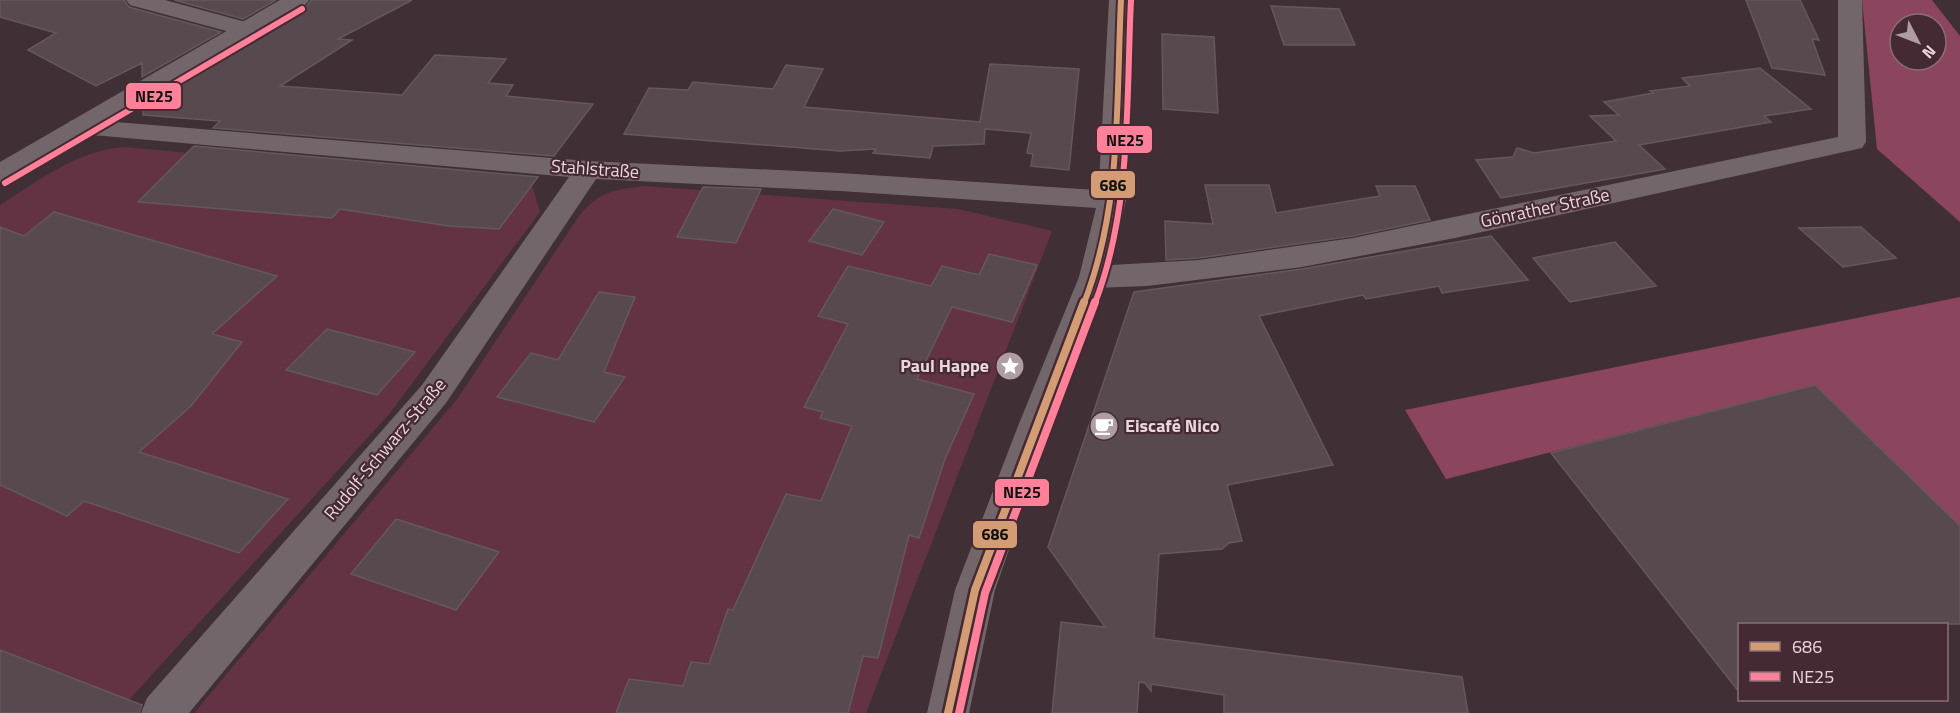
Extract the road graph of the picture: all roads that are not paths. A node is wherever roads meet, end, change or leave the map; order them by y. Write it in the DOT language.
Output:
graph roads {
  1 [pos="138,0"];
  2 [pos="297,0"];
  3 [pos="1121,0"];
  4 [pos="1850,0"];
  5 [pos="245,29"];
  6 [pos="79,127"];
  7 [pos="588,170"];
  8 [pos="0,174"];
  9 [pos="1112,201"];
  10 [pos="1094,277"];
  11 [pos="162,713"];
  12 [pos="948,713"];
  1 -- 5 [label="street"];
  2 -- 5 [label="street"];
  3 -- 9 [label="street"];
  4 -- 10 [label="street, Gönrather Straße"];
  5 -- 6 [label="street"];
  6 -- 7 [label="street, Stahlstraße"];
  6 -- 8 [label="street"];
  7 -- 9 [label="street, Stahlstraße"];
  7 -- 11 [label="street, Rudolf-Schwarz-Straße"];
  9 -- 10 [label="street"];
  10 -- 12 [label="street"];
}
